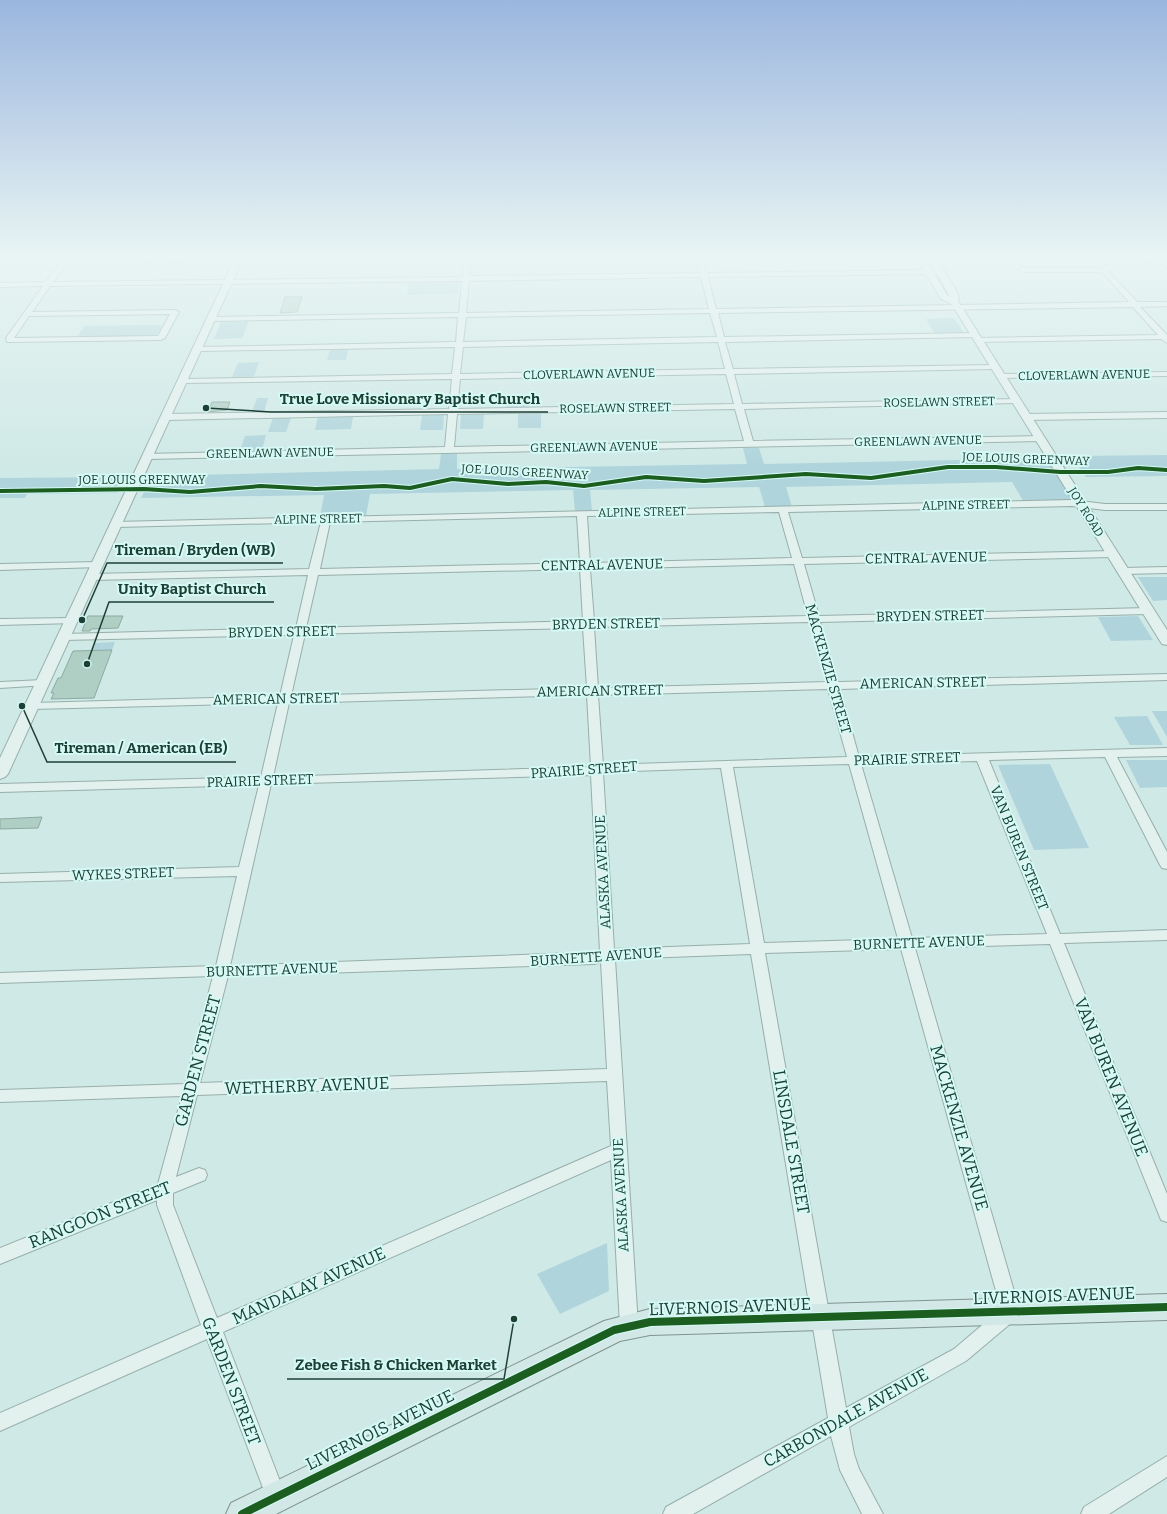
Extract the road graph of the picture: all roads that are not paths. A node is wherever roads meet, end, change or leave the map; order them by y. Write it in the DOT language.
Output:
graph roads {
  1 [pos="19,325"];
  2 [pos="168,325"];
  3 [pos="209,325"];
  4 [pos="461,325"];
  5 [pos="717,325"];
  6 [pos="969,325"];
  7 [pos="1153,325"];
  8 [pos="976,337"];
  9 [pos="1166,339"];
  10 [pos="721,340"];
  11 [pos="459,344"];
  12 [pos="198,349"];
  13 [pos="995,367"];
  14 [pos="730,371"];
  15 [pos="1167,374"];
  16 [pos="456,376"];
  17 [pos="1001,376"];
  18 [pos="183,381"];
  19 [pos="1016,401"];
  20 [pos="739,406"];
  21 [pos="453,411"];
  22 [pos="1167,415"];
  23 [pos="166,417"];
  24 [pos="1026,417"];
  25 [pos="1039,438"];
  26 [pos="749,444"];
  27 [pos="449,450"];
  28 [pos="148,456"];
  29 [pos="1082,505"];
  30 [pos="1167,507"];
  31 [pos="783,509"];
  32 [pos="582,513"];
  33 [pos="326,519"];
  34 [pos="117,524"];
  35 [pos="1112,554"];
  36 [pos="798,561"];
  37 [pos="98,565"];
  38 [pos="585,566"];
  39 [pos="0,567"];
  40 [pos="1167,570"];
  41 [pos="1123,571"];
  42 [pos="314,572"];
  43 [pos="92,577"];
  44 [pos="1148,611"];
  45 [pos="814,619"];
  46 [pos="71,621"];
  47 [pos="0,622"];
  48 [pos="588,624"];
  49 [pos="300,632"];
  50 [pos="1166,636"];
  51 [pos="64,637"];
  52 [pos="1167,677"];
  53 [pos="43,683"];
  54 [pos="0,685"];
  55 [pos="833,685"];
  56 [pos="592,691"];
  57 [pos="284,699"];
  58 [pos="32,706"];
  59 [pos="1167,752"];
  60 [pos="1110,753"];
  61 [pos="982,757"];
  62 [pos="4,758"];
  63 [pos="854,760"];
  64 [pos="726,764"];
  65 [pos="597,770"];
  66 [pos="0,774"];
  67 [pos="266,781"];
  68 [pos="0,788"];
  69 [pos="1167,865"];
  70 [pos="245,871"];
  71 [pos="0,878"];
  72 [pos="1167,935"];
  73 [pos="1056,939"];
  74 [pos="906,944"];
  75 [pos="758,948"];
  76 [pos="607,956"];
  77 [pos="222,971"];
  78 [pos="0,978"];
  79 [pos="614,1075"];
  80 [pos="191,1090"];
  81 [pos="0,1096"];
  82 [pos="618,1149"];
  83 [pos="199,1175"];
  84 [pos="165,1189"];
  85 [pos="1167,1215"];
  86 [pos="0,1256"];
  87 [pos="1167,1307"];
  88 [pos="1011,1312"];
  89 [pos="821,1317"];
  90 [pos="629,1326"];
  91 [pos="212,1329"];
  92 [pos="0,1422"];
  93 [pos="839,1422"];
  94 [pos="1167,1466"];
  95 [pos="276,1497"];
  96 [pos="242,1514"];
  97 [pos="673,1514"];
  98 [pos="874,1514"];
  99 [pos="1091,1514"];
  1 -- 2 [label="street"];
  3 -- 12 [label="street"];
  4 -- 11 [label="street"];
  5 -- 10 [label="street"];
  6 -- 8 [label="street, JOY ROAD"];
  7 -- 9 [label="street"];
  8 -- 9 [label="street"];
  8 -- 10 [label="street"];
  8 -- 13 [label="street, JOY ROAD"];
  10 -- 11 [label="street"];
  10 -- 14 [label="street"];
  11 -- 12 [label="street"];
  11 -- 16 [label="street"];
  12 -- 18 [label="street"];
  13 -- 14 [label="street, CLOVERLAWN AVENUE"];
  13 -- 17 [label="street, JOY ROAD"];
  14 -- 16 [label="street, CLOVERLAWN AVENUE"];
  14 -- 20 [label="street"];
  15 -- 17 [label="street, CLOVERLAWN AVENUE"];
  16 -- 18 [label="street, CLOVERLAWN AVENUE"];
  16 -- 21 [label="street"];
  17 -- 19 [label="street, JOY ROAD"];
  18 -- 23 [label="street"];
  19 -- 20 [label="street, ROSELAWN STREET"];
  19 -- 24 [label="street, JOY ROAD"];
  20 -- 21 [label="street, ROSELAWN STREET"];
  20 -- 26 [label="street"];
  21 -- 23 [label="street, ROSELAWN STREET"];
  21 -- 27 [label="street"];
  22 -- 24 [label="street"];
  23 -- 28 [label="street"];
  24 -- 25 [label="street, JOY ROAD"];
  25 -- 26 [label="street, GREENLAWN AVENUE"];
  25 -- 29 [label="street, JOY ROAD"];
  26 -- 27 [label="street, GREENLAWN AVENUE"];
  27 -- 28 [label="street, GREENLAWN AVENUE"];
  28 -- 34 [label="street"];
  29 -- 30 [label="street, ALPINE STREET"];
  29 -- 31 [label="street, ALPINE STREET"];
  29 -- 35 [label="street, JOY ROAD"];
  31 -- 32 [label="street, ALPINE STREET"];
  31 -- 36 [label="street, MACKENZIE STREET"];
  32 -- 33 [label="street, ALPINE STREET"];
  32 -- 38 [label="street, ALASKA AVENUE"];
  33 -- 34 [label="street, ALPINE STREET"];
  33 -- 42 [label="street, GARDEN STREET"];
  34 -- 37 [label="street"];
  35 -- 36 [label="street, CENTRAL AVENUE"];
  35 -- 41 [label="street, JOY ROAD"];
  36 -- 38 [label="street, CENTRAL AVENUE"];
  36 -- 45 [label="street, MACKENZIE STREET"];
  37 -- 39 [label="street"];
  37 -- 43 [label="street"];
  38 -- 42 [label="street, CENTRAL AVENUE"];
  38 -- 48 [label="street, ALASKA AVENUE"];
  40 -- 41 [label="street"];
  41 -- 44 [label="street, JOY ROAD"];
  42 -- 43 [label="street, CENTRAL AVENUE"];
  42 -- 49 [label="street, GARDEN STREET"];
  43 -- 46 [label="street"];
  44 -- 45 [label="street, BRYDEN STREET"];
  44 -- 50 [label="street, JOY ROAD"];
  45 -- 48 [label="street, BRYDEN STREET"];
  45 -- 55 [label="street, MACKENZIE STREET"];
  46 -- 47 [label="street"];
  46 -- 51 [label="street"];
  48 -- 49 [label="street, BRYDEN STREET"];
  48 -- 56 [label="street, ALASKA AVENUE"];
  49 -- 51 [label="street, BRYDEN STREET"];
  49 -- 57 [label="street, GARDEN STREET"];
  51 -- 53 [label="street"];
  52 -- 55 [label="street, AMERICAN STREET"];
  53 -- 54 [label="street"];
  53 -- 58 [label="street"];
  55 -- 56 [label="street, AMERICAN STREET"];
  55 -- 63 [label="street, MACKENZIE STREET"];
  56 -- 57 [label="street, AMERICAN STREET"];
  56 -- 65 [label="street, ALASKA AVENUE"];
  57 -- 58 [label="street, AMERICAN STREET"];
  57 -- 67 [label="street, GARDEN STREET"];
  58 -- 62 [label="street"];
  59 -- 60 [label="street, PRAIRIE STREET"];
  60 -- 61 [label="street, PRAIRIE STREET"];
  60 -- 69 [label="street"];
  61 -- 63 [label="street, PRAIRIE STREET"];
  61 -- 73 [label="street, VAN BUREN STREET"];
  62 -- 66 [label="street"];
  63 -- 64 [label="street, PRAIRIE STREET"];
  63 -- 74 [label="street, MACKENZIE STREET"];
  64 -- 65 [label="street, PRAIRIE STREET"];
  64 -- 75 [label="street, LINSDALE STREET"];
  65 -- 67 [label="street, PRAIRIE STREET"];
  65 -- 76 [label="street, ALASKA AVENUE"];
  67 -- 68 [label="street, PRAIRIE STREET"];
  67 -- 70 [label="street, GARDEN STREET"];
  70 -- 71 [label="street, WYKES STREET"];
  70 -- 77 [label="street, GARDEN STREET"];
  72 -- 73 [label="street, BURNETTE AVENUE"];
  73 -- 74 [label="street, BURNETTE AVENUE"];
  73 -- 85 [label="street, VAN BUREN AVENUE"];
  74 -- 75 [label="street, BURNETTE AVENUE"];
  74 -- 88 [label="street, MACKENZIE AVENUE"];
  75 -- 76 [label="street, BURNETTE AVENUE"];
  75 -- 89 [label="street, LINSDALE STREET"];
  76 -- 77 [label="street, BURNETTE AVENUE"];
  76 -- 79 [label="street, ALASKA AVENUE"];
  77 -- 78 [label="street, BURNETTE AVENUE"];
  77 -- 80 [label="street, GARDEN STREET"];
  79 -- 80 [label="street, WETHERBY AVENUE"];
  79 -- 82 [label="street, ALASKA AVENUE"];
  80 -- 81 [label="street, WETHERBY AVENUE"];
  80 -- 84 [label="street, GARDEN STREET"];
  82 -- 90 [label="street, ALASKA AVENUE"];
  82 -- 91 [label="street, MANDALAY AVENUE"];
  83 -- 84 [label="street, RANGOON STREET"];
  84 -- 86 [label="street, RANGOON STREET"];
  84 -- 91 [label="street, GARDEN STREET"];
  87 -- 88 [label="main road, LIVERNOIS AVENUE"];
  88 -- 89 [label="main road, LIVERNOIS AVENUE"];
  88 -- 93 [label="street, CARBONDALE AVENUE"];
  89 -- 90 [label="main road, LIVERNOIS AVENUE"];
  89 -- 93 [label="street, LINSDALE STREET"];
  90 -- 95 [label="main road, LIVERNOIS AVENUE"];
  91 -- 92 [label="street, MANDALAY AVENUE"];
  91 -- 95 [label="street, GARDEN STREET"];
  93 -- 97 [label="street, CARBONDALE AVENUE"];
  93 -- 98 [label="street, LINSDALE STREET"];
  94 -- 99 [label="street"];
  95 -- 96 [label="main road, LIVERNOIS AVENUE"];
}
